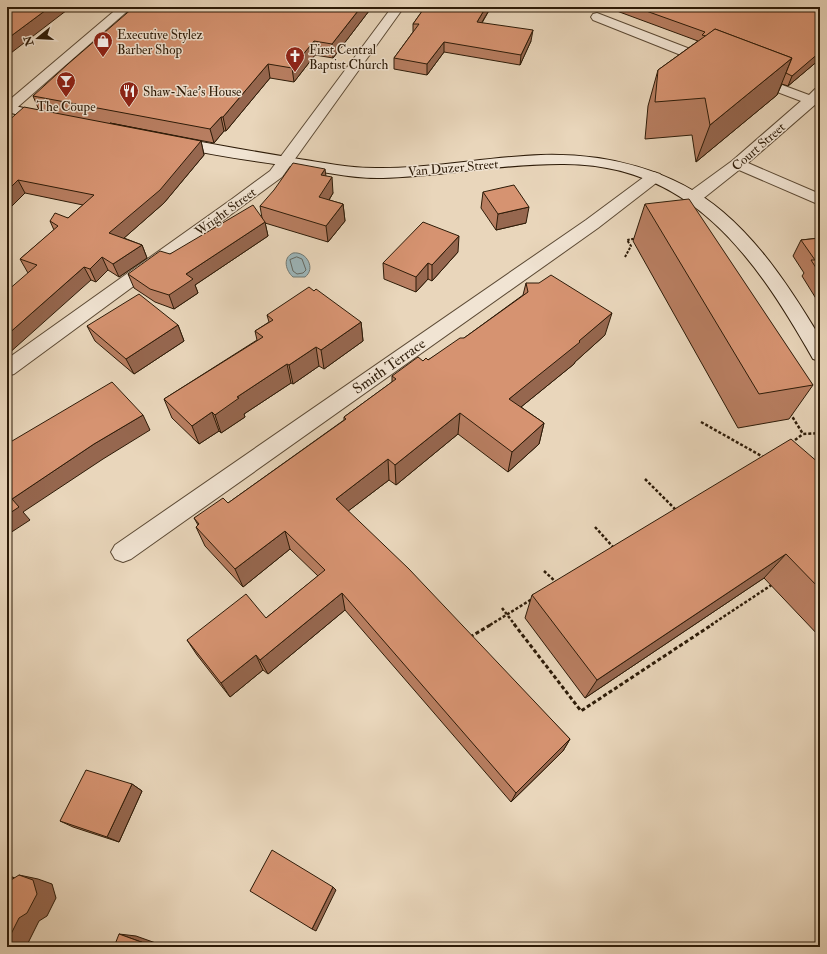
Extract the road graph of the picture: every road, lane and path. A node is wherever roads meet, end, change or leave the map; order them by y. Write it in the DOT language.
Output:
graph roads {
  1 [pos="126,7"];
  2 [pos="398,7"];
  3 [pos="597,17"];
  4 [pos="722,66"];
  5 [pos="744,75"];
  6 [pos="816,96"];
  7 [pos="7,108"];
  8 [pos="59,120"];
  9 [pos="158,139"];
  10 [pos="285,162"];
  11 [pos="738,164"];
  12 [pos="654,177"];
  13 [pos="694,197"];
  14 [pos="820,200"];
  15 [pos="642,238"];
  16 [pos="626,257"];
  17 [pos="820,354"];
  18 [pos="7,369"];
  19 [pos="786,407"];
  20 [pos="701,422"];
  21 [pos="820,433"];
  22 [pos="803,434"];
  23 [pos="786,447"];
  24 [pos="762,463"];
  25 [pos="645,479"];
  26 [pos="684,508"];
  27 [pos="677,512"];
  28 [pos="671,516"];
  29 [pos="595,527"];
  30 [pos="621,545"];
  31 [pos="615,548"];
  32 [pos="123,552"];
  33 [pos="608,552"];
  34 [pos="544,571"];
  35 [pos="563,580"];
  36 [pos="557,584"];
  37 [pos="774,584"];
  38 [pos="551,587"];
  39 [pos="539,595"];
  40 [pos="502,608"];
  41 [pos="508,613"];
  42 [pos="466,639"];
  1 -- 7 [label="street"];
  2 -- 10 [label="street, Wright Street"];
  3 -- 4 [label="street"];
  5 -- 6 [label="street"];
  6 -- 11 [label="street, Court Street"];
  7 -- 8 [label="street"];
  9 -- 10 [label="street, Van Duzer Street"];
  10 -- 12 [label="street, Van Duzer Street"];
  10 -- 18 [label="street, Wright Street"];
  11 -- 13 [label="street, Court Street"];
  11 -- 14 [label="street"];
  12 -- 13 [label="street, Van Duzer Street"];
  12 -- 32 [label="street, Smith Terrace"];
  13 -- 17 [label="street, Van Duzer Street"];
  15 -- 16 [label="path"];
  19 -- 22 [label="path"];
  20 -- 24 [label="path"];
  21 -- 22 [label="path"];
  22 -- 23 [label="path"];
  25 -- 27 [label="path"];
  26 -- 27 [label="path"];
  27 -- 28 [label="path"];
  29 -- 31 [label="path"];
  30 -- 31 [label="path"];
  31 -- 33 [label="path"];
  34 -- 36 [label="path"];
  35 -- 36 [label="path"];
  36 -- 38 [label="path"];
  37 -- 41 [label="path"];
  39 -- 41 [label="path"];
  40 -- 41 [label="path"];
  41 -- 42 [label="path"];
}
